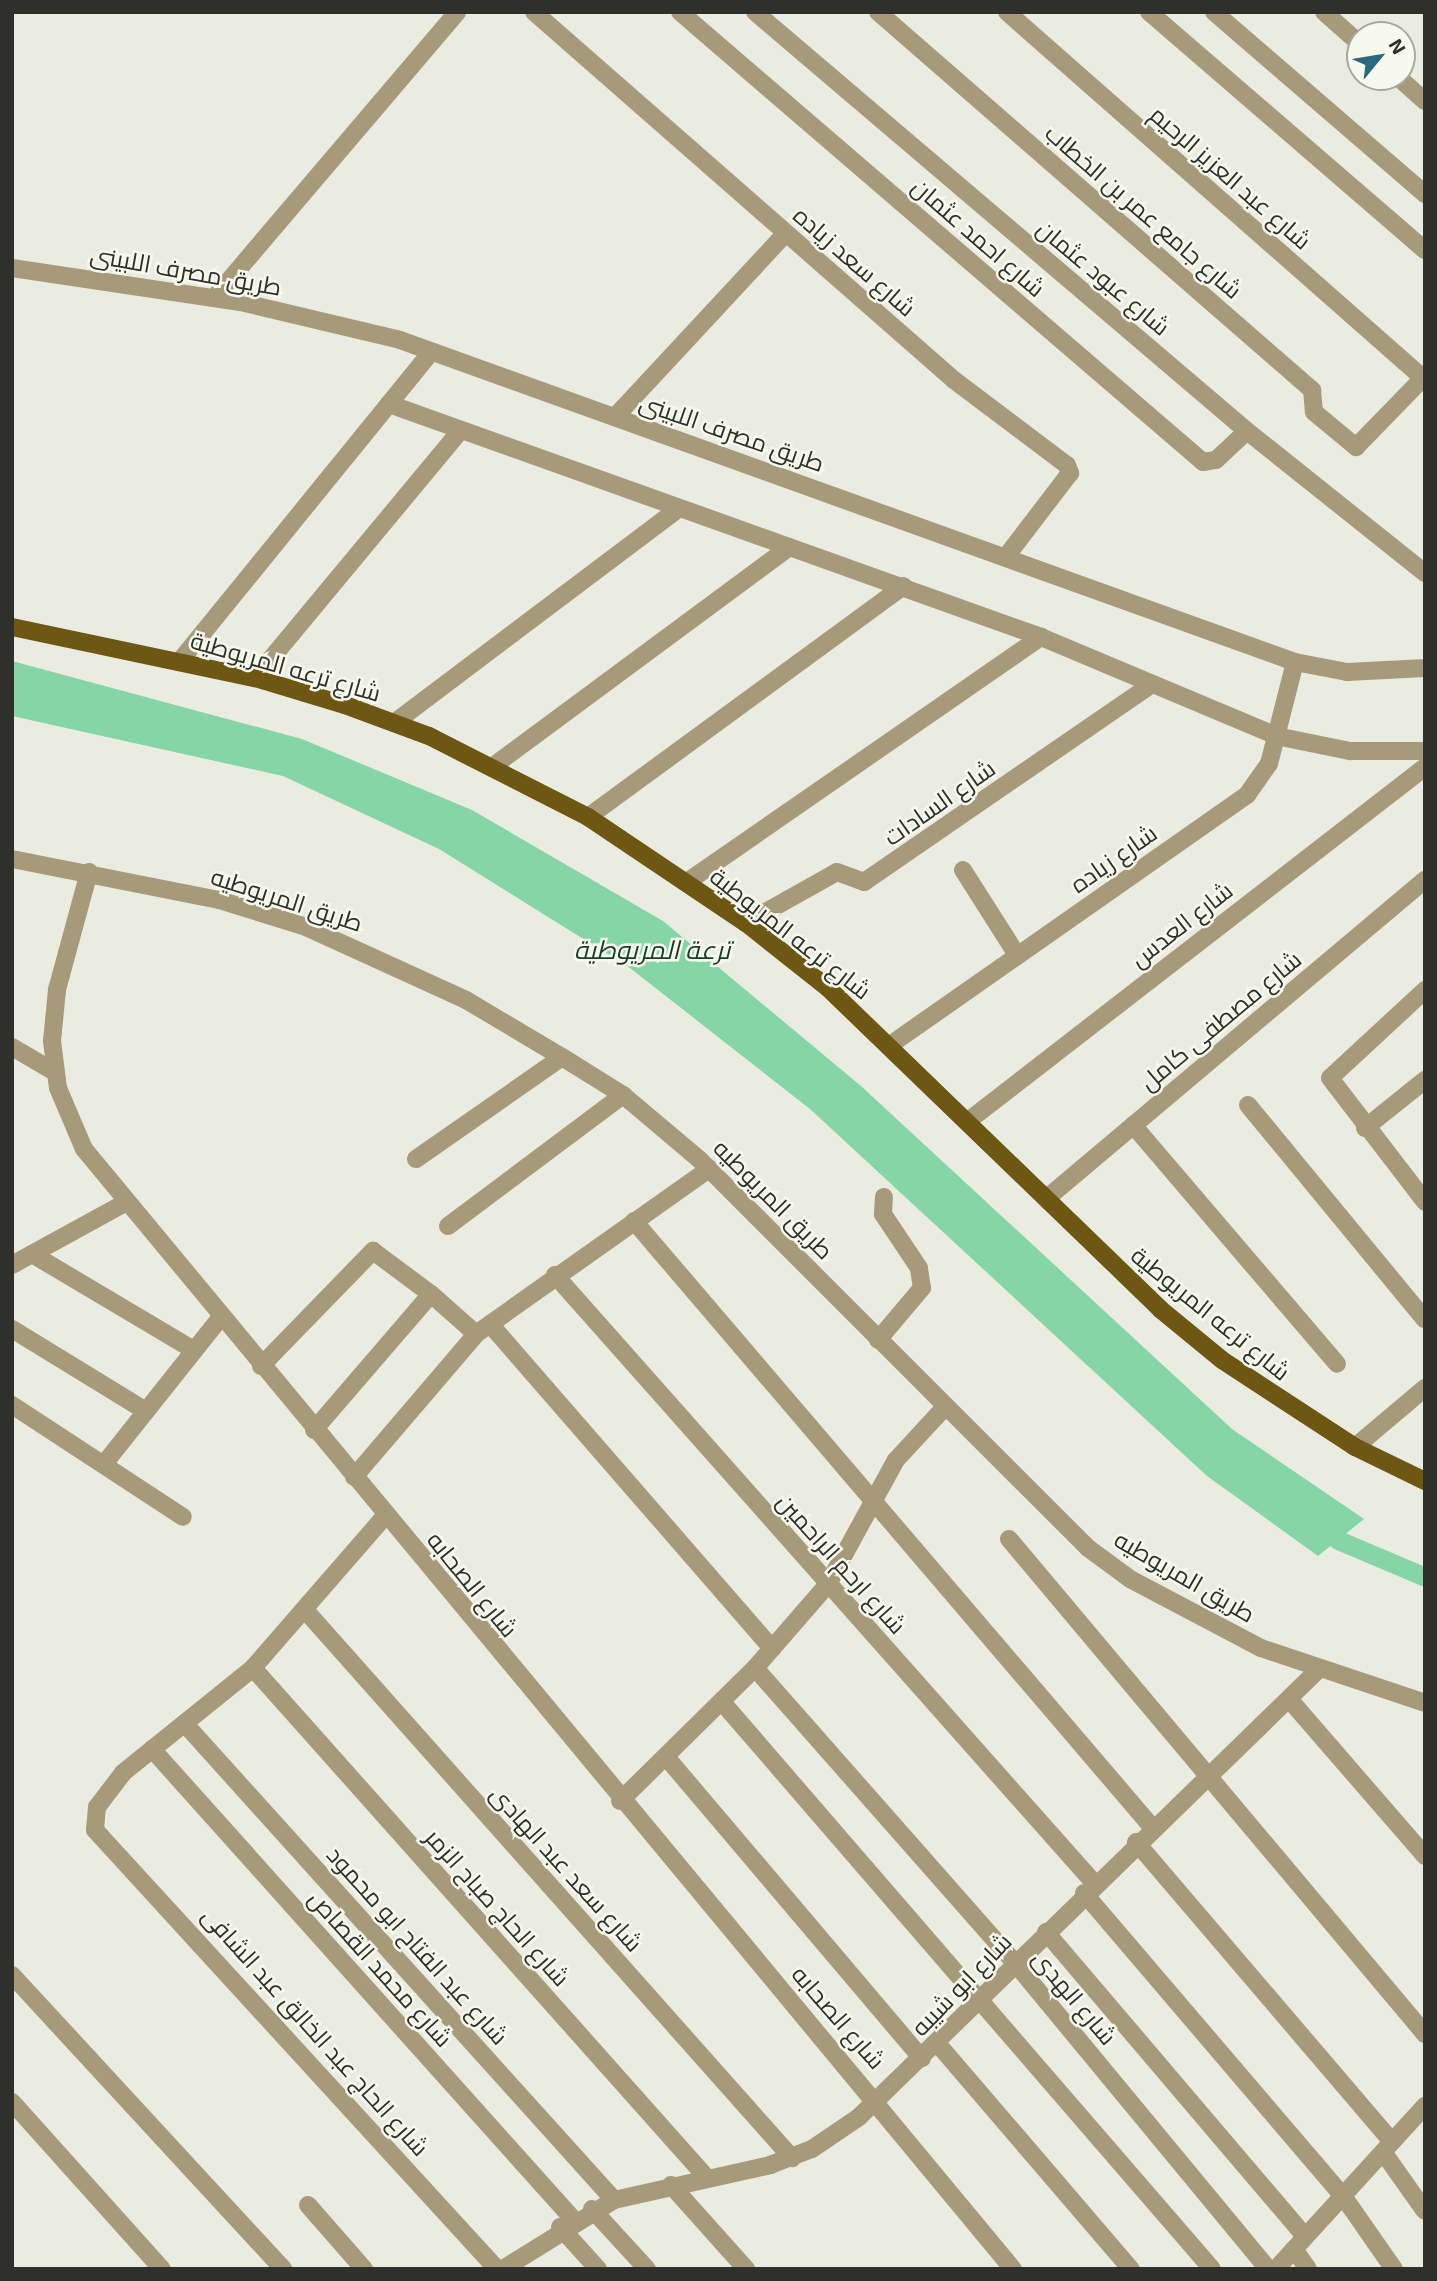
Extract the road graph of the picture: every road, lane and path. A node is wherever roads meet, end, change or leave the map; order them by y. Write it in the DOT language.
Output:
graph roads {
  1 [pos="457,12"];
  2 [pos="534,12"];
  3 [pos="680,12"];
  4 [pos="755,12"];
  5 [pos="878,12"];
  6 [pos="1007,12"];
  7 [pos="1149,12"];
  8 [pos="1214,12"];
  9 [pos="1325,12"];
  10 [pos="1346,31"];
  11 [pos="1425,194"];
  12 [pos="786,233"];
  13 [pos="1425,250"];
  14 [pos="12,268"];
  15 [pos="214,298"];
  16 [pos="431,352"];
  17 [pos="1424,377"];
  18 [pos="389,404"];
  19 [pos="615,416"];
  20 [pos="460,431"];
  21 [pos="1247,431"];
  22 [pos="678,509"];
  23 [pos="789,547"];
  24 [pos="1008,554"];
  25 [pos="1425,573"];
  26 [pos="904,586"];
  27 [pos="12,627"];
  28 [pos="1041,637"];
  29 [pos="180,662"];
  30 [pos="1295,662"];
  31 [pos="1425,668"];
  32 [pos="255,678"];
  33 [pos="1152,684"];
  34 [pos="394,723"];
  35 [pos="1276,736"];
  36 [pos="1425,751"];
  37 [pos="492,767"];
  38 [pos="1425,767"];
  39 [pos="588,817"];
  40 [pos="12,859"];
  41 [pos="963,870"];
  42 [pos="89,872"];
  43 [pos="1425,880"];
  44 [pos="687,882"];
  45 [pos="746,923"];
  46 [pos="1017,955"];
  47 [pos="1425,990"];
  48 [pos="890,1045"];
  49 [pos="12,1047"];
  50 [pos="562,1057"];
  51 [pos="53,1071"];
  52 [pos="1425,1080"];
  53 [pos="623,1095"];
  54 [pos="1248,1105"];
  55 [pos="968,1121"];
  56 [pos="1133,1125"];
  57 [pos="1366,1128"];
  58 [pos="416,1160"];
  59 [pos="709,1169"];
  60 [pos="884,1197"];
  61 [pos="1047,1198"];
  62 [pos="1425,1202"];
  63 [pos="125,1203"];
  64 [pos="634,1222"];
  65 [pos="448,1226"];
  66 [pos="32,1254"];
  67 [pos="12,1265"];
  68 [pos="555,1275"];
  69 [pos="431,1294"];
  70 [pos="221,1317"];
  71 [pos="1425,1320"];
  72 [pos="12,1329"];
  73 [pos="483,1329"];
  74 [pos="878,1340"];
  75 [pos="194,1350"];
  76 [pos="1337,1364"];
  77 [pos="261,1366"];
  78 [pos="1425,1388"];
  79 [pos="12,1405"];
  80 [pos="944,1408"];
  81 [pos="146,1410"];
  82 [pos="314,1430"];
  83 [pos="1355,1447"];
  84 [pos="104,1464"];
  85 [pos="354,1477"];
  86 [pos="1425,1481"];
  87 [pos="873,1503"];
  88 [pos="386,1516"];
  89 [pos="183,1517"];
  90 [pos="1009,1539"];
  91 [pos="828,1584"];
  92 [pos="306,1611"];
  93 [pos="772,1648"];
  94 [pos="253,1668"];
  95 [pos="755,1668"];
  96 [pos="1319,1669"];
  97 [pos="1289,1699"];
  98 [pos="722,1702"];
  99 [pos="1425,1703"];
  100 [pos="185,1724"];
  101 [pos="152,1749"];
  102 [pos="667,1758"];
  103 [pos="1208,1777"];
  104 [pos="620,1801"];
  105 [pos="1152,1827"];
  106 [pos="1136,1842"];
  107 [pos="1425,1856"];
  108 [pos="1089,1888"];
  109 [pos="1046,1932"];
  110 [pos="1015,1963"];
  111 [pos="12,1975"];
  112 [pos="981,1998"];
  113 [pos="1425,2034"];
  114 [pos="937,2043"];
  115 [pos="922,2059"];
  116 [pos="876,2099"];
  117 [pos="12,2102"];
  118 [pos="1425,2106"];
  119 [pos="1388,2147"];
  120 [pos="792,2158"];
  121 [pos="707,2178"];
  122 [pos="671,2185"];
  123 [pos="1343,2196"];
  124 [pos="614,2200"];
  125 [pos="308,2205"];
  126 [pos="592,2209"];
  127 [pos="1425,2211"];
  128 [pos="567,2223"];
  129 [pos="1300,2242"];
  130 [pos="162,2269"];
  131 [pos="283,2269"];
  132 [pos="364,2269"];
  133 [pos="497,2269"];
  134 [pos="503,2269"];
  135 [pos="598,2269"];
  136 [pos="646,2269"];
  137 [pos="746,2269"];
  138 [pos="1013,2269"];
  139 [pos="1131,2269"];
  140 [pos="1212,2269"];
  141 [pos="1268,2269"];
  142 [pos="1276,2269"];
  143 [pos="1308,2269"];
  144 [pos="1394,2269"];
  1 -- 15 [label="street"];
  2 -- 12 [label="street, شارع سعد زياده"];
  3 -- 21 [label="street, شارع احمد عثمان"];
  4 -- 21 [label="street, شارع عبود عثمان"];
  5 -- 17 [label="street, شارع جامع عمر بن الخطاب"];
  6 -- 17 [label="street, شارع عبد العزيز الرحيم"];
  7 -- 13 [label="street"];
  8 -- 11 [label="street"];
  9 -- 10 [label="street"];
  12 -- 19 [label="street"];
  12 -- 24 [label="street, شارع سعد زياده"];
  14 -- 15 [label="street, طريق مصرف اللبينى"];
  15 -- 16 [label="street, طريق مصرف اللبينى"];
  16 -- 18 [label="street"];
  16 -- 19 [label="street, طريق مصرف اللبينى"];
  18 -- 20 [label="street"];
  18 -- 29 [label="street"];
  19 -- 24 [label="street, طريق مصرف اللبينى"];
  20 -- 22 [label="street"];
  20 -- 32 [label="street"];
  21 -- 25 [label="street, شارع عبود عثمان"];
  22 -- 23 [label="street"];
  22 -- 34 [label="street"];
  23 -- 26 [label="street"];
  23 -- 37 [label="street"];
  24 -- 30 [label="street, طريق مصرف اللبينى"];
  26 -- 28 [label="street"];
  26 -- 39 [label="street"];
  27 -- 29 [label="main road, شارع ترعه المريوطية"];
  28 -- 33 [label="street"];
  28 -- 44 [label="street"];
  29 -- 32 [label="main road, شارع ترعه المريوطية"];
  30 -- 31 [label="street, طريق مصرف اللبينى"];
  30 -- 35 [label="street, شارع زياده"];
  32 -- 34 [label="main road, شارع ترعه المريوطية"];
  33 -- 35 [label="street"];
  33 -- 45 [label="street, شارع السادات"];
  34 -- 37 [label="main road, شارع ترعه المريوطية"];
  35 -- 36 [label="street"];
  35 -- 46 [label="street, شارع زياده"];
  37 -- 39 [label="main road, شارع ترعه المريوطية"];
  38 -- 55 [label="street, شارع العدس"];
  39 -- 44 [label="main road, شارع ترعه المريوطية"];
  40 -- 42 [label="street, طريق المريوطيه"];
  41 -- 46 [label="street"];
  42 -- 50 [label="street, طريق المريوطيه"];
  42 -- 51 [label="street, شارع الصحابه"];
  43 -- 56 [label="street, شارع مصطفى كامل"];
  44 -- 45 [label="main road, شارع ترعه المريوطية"];
  45 -- 48 [label="main road, شارع ترعه المريوطية"];
  46 -- 48 [label="street, شارع زياده"];
  47 -- 57 [label="street"];
  48 -- 55 [label="main road, شارع ترعه المريوطية"];
  49 -- 51 [label="street"];
  50 -- 53 [label="street, طريق المريوطيه"];
  50 -- 58 [label="street"];
  51 -- 63 [label="street, شارع الصحابه"];
  52 -- 57 [label="street"];
  53 -- 59 [label="street, طريق المريوطيه"];
  53 -- 65 [label="street"];
  54 -- 71 [label="street"];
  55 -- 61 [label="main road, شارع ترعه المريوطية"];
  56 -- 61 [label="street, شارع مصطفى كامل"];
  56 -- 76 [label="street"];
  57 -- 62 [label="street"];
  59 -- 64 [label="street"];
  59 -- 74 [label="street, طريق المريوطيه"];
  60 -- 74 [label="street"];
  61 -- 83 [label="main road, شارع ترعه المريوطية"];
  63 -- 66 [label="street"];
  63 -- 70 [label="street, شارع الصحابه"];
  64 -- 68 [label="street"];
  64 -- 87 [label="street"];
  66 -- 67 [label="street"];
  66 -- 75 [label="street"];
  68 -- 73 [label="street"];
  68 -- 91 [label="street, شارع ارحم الراحمين"];
  69 -- 73 [label="street"];
  69 -- 77 [label="street"];
  69 -- 82 [label="street"];
  70 -- 75 [label="street"];
  70 -- 77 [label="street, شارع الصحابه"];
  72 -- 81 [label="street"];
  73 -- 85 [label="street"];
  73 -- 93 [label="street"];
  74 -- 80 [label="street, طريق المريوطيه"];
  75 -- 81 [label="street"];
  77 -- 82 [label="street, شارع الصحابه"];
  78 -- 83 [label="street"];
  79 -- 84 [label="street"];
  80 -- 87 [label="street"];
  80 -- 96 [label="street, طريق المريوطيه"];
  81 -- 84 [label="street"];
  82 -- 85 [label="street, شارع الصحابه"];
  83 -- 86 [label="main road, شارع ترعه المريوطية"];
  84 -- 89 [label="street"];
  85 -- 88 [label="street, شارع الصحابه"];
  87 -- 91 [label="street"];
  87 -- 105 [label="street"];
  88 -- 92 [label="street"];
  88 -- 104 [label="street, شارع الصحابه"];
  90 -- 103 [label="street"];
  91 -- 93 [label="street"];
  91 -- 108 [label="street, شارع ارحم الراحمين"];
  92 -- 94 [label="street"];
  92 -- 120 [label="street, شارع سعد عبد الهادى"];
  93 -- 95 [label="street"];
  94 -- 100 [label="street"];
  94 -- 121 [label="street, شارع الحاج صباح الزمر"];
  95 -- 98 [label="street"];
  95 -- 110 [label="street, شارع الهدى"];
  96 -- 97 [label="street, شارع ابو شيبه"];
  96 -- 99 [label="street, طريق المريوطيه"];
  97 -- 103 [label="street, شارع ابو شيبه"];
  97 -- 107 [label="street"];
  98 -- 102 [label="street"];
  98 -- 112 [label="street"];
  100 -- 101 [label="street"];
  100 -- 124 [label="street, شارع عبد الفتاح ابو محمود"];
  101 -- 128 [label="street, شارع محمد القصاص"];
  101 -- 133 [label="street, شارع الحاج عبد الخالق عبد الشافى"];
  102 -- 104 [label="street"];
  102 -- 115 [label="street"];
  103 -- 105 [label="street, شارع ابو شيبه"];
  103 -- 113 [label="street"];
  104 -- 116 [label="street, شارع الصحابه"];
  105 -- 106 [label="street, شارع ابو شيبه"];
  106 -- 108 [label="street, شارع ابو شيبه"];
  106 -- 119 [label="street"];
  108 -- 109 [label="street, شارع ابو شيبه"];
  108 -- 123 [label="street, شارع ارحم الراحمين"];
  109 -- 110 [label="street, شارع ابو شيبه"];
  109 -- 129 [label="street"];
  110 -- 112 [label="street, شارع ابو شيبه"];
  110 -- 141 [label="street, شارع الهدى"];
  111 -- 131 [label="street"];
  112 -- 114 [label="street, شارع ابو شيبه"];
  112 -- 140 [label="street"];
  114 -- 115 [label="street, شارع ابو شيبه"];
  114 -- 139 [label="street"];
  115 -- 116 [label="street, شارع ابو شيبه"];
  116 -- 120 [label="street, شارع ابو شيبه"];
  116 -- 138 [label="street, شارع الصحابه"];
  117 -- 130 [label="street"];
  118 -- 119 [label="street"];
  119 -- 123 [label="street"];
  119 -- 127 [label="street"];
  120 -- 121 [label="street, شارع ابو شيبه"];
  121 -- 122 [label="street, شارع ابو شيبه"];
  122 -- 124 [label="street, شارع ابو شيبه"];
  122 -- 137 [label="street"];
  123 -- 129 [label="street"];
  123 -- 144 [label="street, شارع ارحم الراحمين"];
  124 -- 126 [label="street, شارع ابو شيبه"];
  125 -- 132 [label="street"];
  126 -- 128 [label="street, شارع ابو شيبه"];
  126 -- 136 [label="street"];
  128 -- 134 [label="street, شارع ابو شيبه"];
  128 -- 135 [label="street, شارع محمد القصاص"];
  129 -- 142 [label="street"];
  129 -- 143 [label="street"];
}
